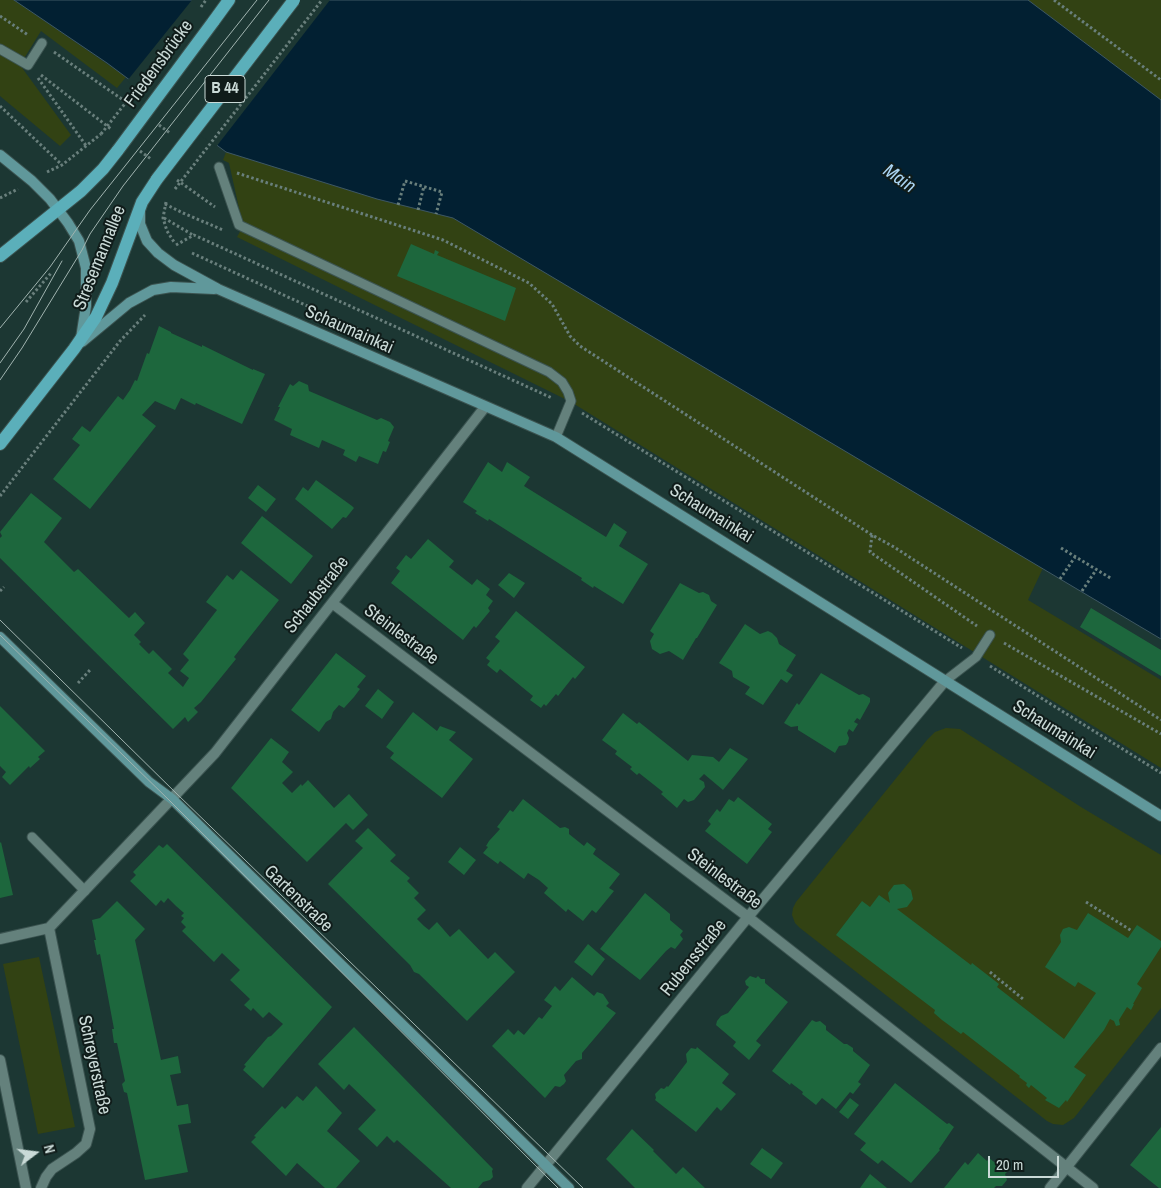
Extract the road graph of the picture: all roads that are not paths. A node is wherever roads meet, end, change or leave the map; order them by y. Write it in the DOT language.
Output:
graph roads {
  1 [pos="229,0"];
  2 [pos="294,0"];
  3 [pos="42,43"];
  4 [pos="0,49"];
  5 [pos="0,155"];
  6 [pos="219,167"];
  7 [pos="142,202"];
  8 [pos="58,210"];
  9 [pos="0,256"];
  10 [pos="157,289"];
  11 [pos="218,289"];
  12 [pos="77,344"];
  13 [pos="485,407"];
  14 [pos="556,437"];
  15 [pos="0,444"];
  16 [pos="332,603"];
  17 [pos="990,635"];
  18 [pos="0,637"];
  19 [pos="945,681"];
  20 [pos="172,799"];
  21 [pos="1161,816"];
  22 [pos="32,837"];
  23 [pos="85,891"];
  24 [pos="748,918"];
  25 [pos="49,928"];
  26 [pos="0,939"];
  27 [pos="1161,1048"];
  28 [pos="0,1060"];
  29 [pos="546,1165"];
  30 [pos="1066,1167"];
  31 [pos="26,1188"];
  32 [pos="41,1188"];
  33 [pos="528,1188"];
  34 [pos="570,1188"];
  35 [pos="1050,1188"];
  36 [pos="1093,1188"];
  1 -- 8 [label="main road, Friedensbrücke / B 44, bridge"];
  2 -- 7 [label="main road, Stresemannallee / B 44, bridge"];
  3 -- 4 [label="lane"];
  5 -- 8 [label="street"];
  6 -- 14 [label="lane"];
  7 -- 11 [label="street, Schaumainkai"];
  7 -- 12 [label="main road, Stresemannallee / B 44"];
  8 -- 9 [label="main road, B 44"];
  8 -- 12 [label="street"];
  10 -- 11 [label="street, Schaumainkai"];
  10 -- 12 [label="street, Stresemannallee"];
  11 -- 13 [label="street, Schaumainkai"];
  12 -- 15 [label="main road, Stresemannallee / B 44"];
  13 -- 14 [label="street, Schaumainkai"];
  13 -- 16 [label="street, Schaubstraße"];
  14 -- 19 [label="street, Schaumainkai"];
  16 -- 20 [label="street, Schaubstraße"];
  16 -- 24 [label="street, Steinlestraße"];
  17 -- 19 [label="lane"];
  18 -- 20 [label="street, Gartenstraße"];
  19 -- 21 [label="street, Schaumainkai"];
  19 -- 24 [label="street, Rubensstraße"];
  20 -- 23 [label="street"];
  20 -- 29 [label="street, Gartenstraße"];
  22 -- 23 [label="lane"];
  23 -- 25 [label="street"];
  24 -- 29 [label="street, Rubensstraße"];
  24 -- 30 [label="street, Steinlestraße"];
  25 -- 26 [label="street"];
  25 -- 32 [label="street, Schreyerstraße"];
  27 -- 30 [label="street"];
  28 -- 31 [label="street"];
  29 -- 33 [label="street, Rubensstraße"];
  29 -- 34 [label="street, Gartenstraße"];
  30 -- 35 [label="street"];
  30 -- 36 [label="street, Steinlestraße"];
}
